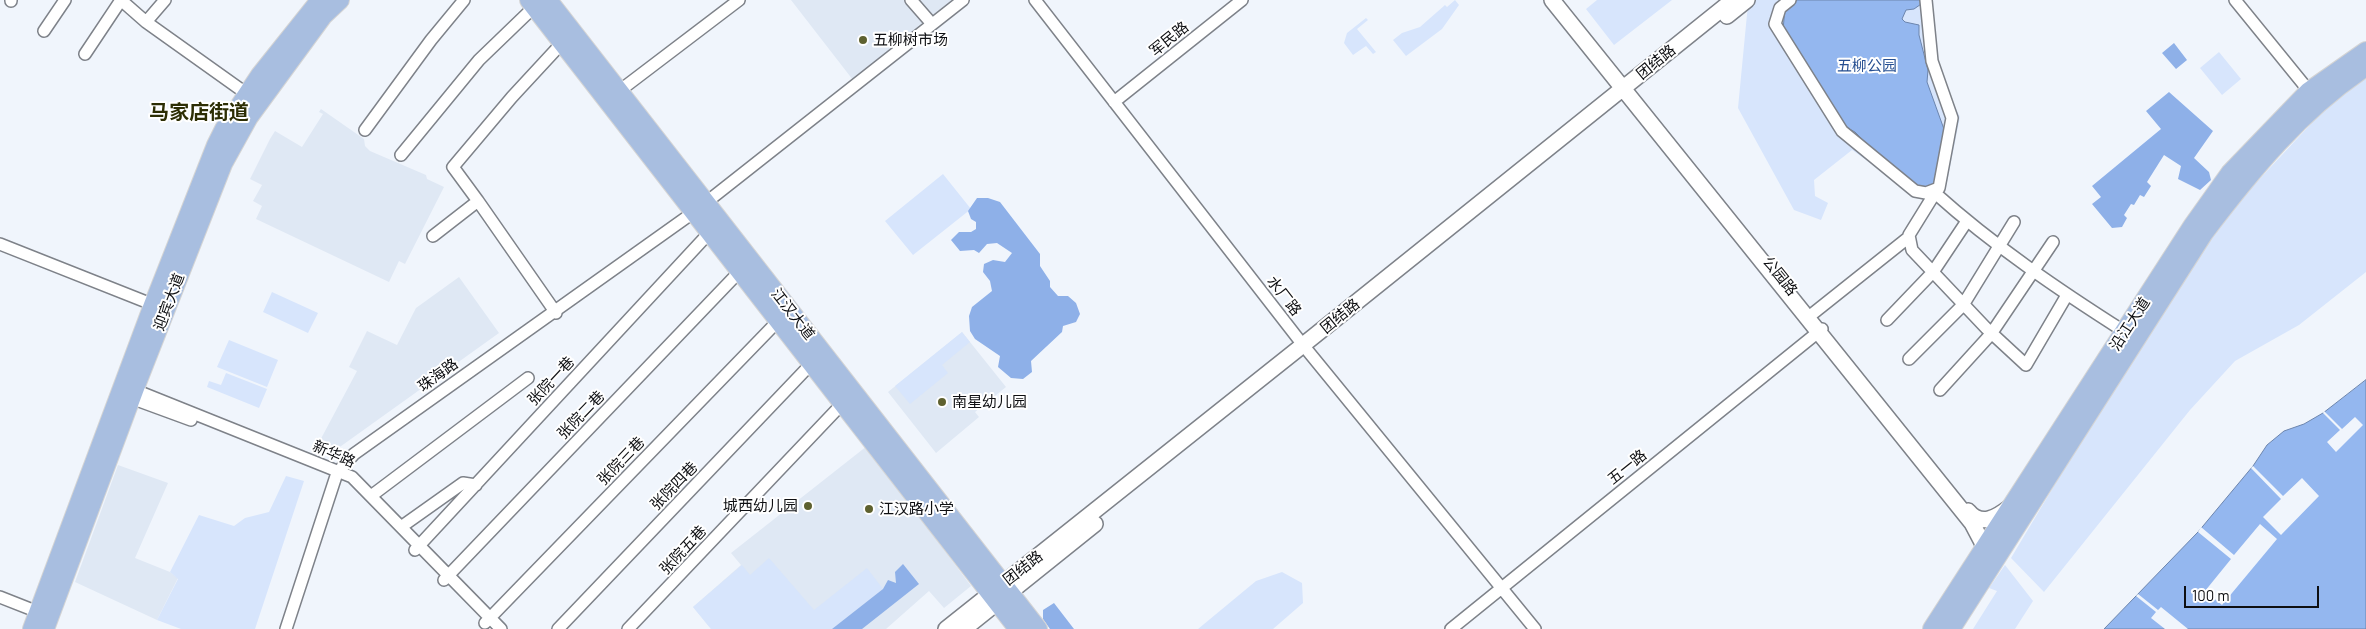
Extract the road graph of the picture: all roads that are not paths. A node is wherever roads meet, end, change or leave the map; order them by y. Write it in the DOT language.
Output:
graph roads {
  1 [pos="65,0"];
  2 [pos="121,0"];
  3 [pos="165,0"];
  4 [pos="320,0"];
  5 [pos="340,0"];
  6 [pos="464,0"];
  7 [pos="739,0"];
  8 [pos="911,0"];
  9 [pos="963,0"];
  10 [pos="1035,0"];
  11 [pos="1242,0"];
  12 [pos="1552,0"];
  13 [pos="1557,0"];
  14 [pos="1733,0"];
  15 [pos="1747,0"];
  16 [pos="1790,0"];
  17 [pos="1926,0"];
  18 [pos="2235,0"];
  19 [pos="537,2"];
  20 [pos="146,22"];
  21 [pos="932,24"];
  22 [pos="44,31"];
  23 [pos="562,43"];
  24 [pos="2366,51"];
  25 [pos="85,54"];
  26 [pos="2366,67"];
  27 [pos="600,79"];
  28 [pos="1627,91"];
  29 [pos="2309,91"];
  30 [pos="247,94"];
  31 [pos="1114,102"];
  32 [pos="618,103"];
  33 [pos="365,130"];
  34 [pos="401,155"];
  35 [pos="478,201"];
  36 [pos="698,209"];
  37 [pos="1967,221"];
  38 [pos="2014,222"];
  39 [pos="711,233"];
  40 [pos="433,236"];
  41 [pos="1909,237"];
  42 [pos="2053,242"];
  43 [pos="0,244"];
  44 [pos="1998,246"];
  45 [pos="741,272"];
  46 [pos="1933,272"];
  47 [pos="2034,272"];
  48 [pos="2067,295"];
  49 [pos="1963,305"];
  50 [pos="159,307"];
  51 [pos="555,311"];
  52 [pos="1811,315"];
  53 [pos="1887,320"];
  54 [pos="778,321"];
  55 [pos="1820,330"];
  56 [pos="2126,332"];
  57 [pos="1991,334"];
  58 [pos="1306,349"];
  59 [pos="1909,360"];
  60 [pos="811,364"];
  61 [pos="528,378"];
  62 [pos="1940,390"];
  63 [pos="133,394"];
  64 [pos="842,404"];
  65 [pos="339,473"];
  66 [pos="476,485"];
  67 [pos="371,496"];
  68 [pos="2013,505"];
  69 [pos="401,527"];
  70 [pos="1985,548"];
  71 [pos="418,549"];
  72 [pos="1985,576"];
  73 [pos="447,579"];
  74 [pos="1502,588"];
  75 [pos="1000,593"];
  76 [pos="0,597"];
  77 [pos="38,612"];
  78 [pos="493,625"];
  79 [pos="32,629"];
  80 [pos="45,629"];
  81 [pos="288,629"];
  82 [pos="558,629"];
  83 [pos="628,629"];
  84 [pos="946,629"];
  85 [pos="964,629"];
  86 [pos="1018,629"];
  87 [pos="1038,629"];
  88 [pos="1451,629"];
  89 [pos="1535,629"];
  90 [pos="1932,629"];
  91 [pos="1951,629"];
  1 -- 22 [label="street"];
  2 -- 20 [label="street"];
  2 -- 25 [label="street"];
  3 -- 20 [label="street"];
  4 -- 30 [label="main road, 迎宾大道"];
  5 -- 50 [label="main road, 迎宾大道"];
  6 -- 33 [label="street"];
  7 -- 32 [label="street"];
  8 -- 21 [label="street"];
  9 -- 21 [label="street, 珠海路"];
  10 -- 31 [label="street, 水厂路"];
  11 -- 31 [label="street, 军民路"];
  12 -- 28 [label="street"];
  13 -- 28 [label="street, 公园路"];
  14 -- 28 [label="street, 团结路"];
  15 -- 28 [label="street, 团结路"];
  16 -- 17 [label="street"];
  18 -- 29 [label="street"];
  19 -- 23 [label="main road, 江汉大道"];
  19 -- 27 [label="main road, 江汉大道"];
  19 -- 34 [label="street"];
  20 -- 30 [label="street"];
  21 -- 36 [label="street, 珠海路"];
  23 -- 27 [label="main road, 江汉大道"];
  23 -- 35 [label="street"];
  24 -- 29 [label="main road, 沿江大道"];
  26 -- 72 [label="main road, 沿江大道"];
  27 -- 32 [label="main road, 江汉大道"];
  28 -- 52 [label="street, 公园路"];
  28 -- 55 [label="street"];
  28 -- 58 [label="street, 团结路"];
  29 -- 56 [label="main road, 沿江大道"];
  30 -- 50 [label="main road, 迎宾大道"];
  31 -- 58 [label="street, 水厂路"];
  32 -- 36 [label="main road, 江汉大道"];
  35 -- 40 [label="street"];
  35 -- 51 [label="street"];
  36 -- 39 [label="main road, 江汉大道"];
  36 -- 51 [label="street, 珠海路"];
  36 -- 75 [label="main road, 江汉大道"];
  37 -- 41 [label="street"];
  37 -- 44 [label="street"];
  37 -- 46 [label="street"];
  38 -- 44 [label="street"];
  39 -- 45 [label="main road, 江汉大道"];
  39 -- 66 [label="street, 张院一巷"];
  39 -- 71 [label="street, 张院一巷"];
  41 -- 46 [label="street"];
  41 -- 52 [label="street"];
  42 -- 47 [label="street"];
  43 -- 50 [label="street"];
  44 -- 47 [label="street"];
  44 -- 49 [label="street"];
  45 -- 54 [label="main road, 江汉大道"];
  45 -- 73 [label="street, 张院二巷"];
  46 -- 49 [label="street"];
  46 -- 53 [label="street"];
  47 -- 48 [label="street"];
  47 -- 57 [label="street"];
  48 -- 56 [label="street"];
  48 -- 57 [label="street"];
  49 -- 57 [label="street"];
  49 -- 59 [label="street"];
  50 -- 63 [label="main road, 迎宾大道"];
  50 -- 77 [label="main road, 迎宾大道"];
  51 -- 65 [label="street, 珠海路"];
  52 -- 55 [label="street, 公园路"];
  54 -- 60 [label="main road, 江汉大道"];
  54 -- 78 [label="street, 张院三巷"];
  55 -- 68 [label="street, 公园路"];
  55 -- 70 [label="street"];
  55 -- 74 [label="street, 五一路"];
  56 -- 68 [label="main road, 沿江大道"];
  57 -- 62 [label="street"];
  58 -- 74 [label="street, 水厂路"];
  58 -- 75 [label="street, 团结路"];
  60 -- 64 [label="main road, 江汉大道"];
  60 -- 82 [label="street, 张院四巷"];
  61 -- 67 [label="street"];
  63 -- 65 [label="street, 新华路"];
  63 -- 80 [label="main road, 迎宾大道"];
  64 -- 75 [label="main road, 江汉大道"];
  64 -- 83 [label="street, 张院五巷"];
  65 -- 67 [label="street, 新华路"];
  65 -- 71 [label="street, 新华路"];
  65 -- 81 [label="street, 珠海路"];
  66 -- 69 [label="street"];
  66 -- 71 [label="street, 张院一巷"];
  67 -- 69 [label="street, 新华路"];
  68 -- 70 [label="main road, 沿江大道"];
  69 -- 71 [label="street, 新华路"];
  70 -- 72 [label="street"];
  70 -- 90 [label="main road, 沿江大道"];
  71 -- 73 [label="street, 新华路"];
  72 -- 91 [label="main road, 沿江大道"];
  73 -- 78 [label="street, 新华路"];
  74 -- 88 [label="street, 五一路"];
  74 -- 89 [label="street, 水厂路"];
  75 -- 84 [label="street, 团结路"];
  75 -- 85 [label="street, 团结路"];
  75 -- 86 [label="main road, 江汉大道"];
  75 -- 87 [label="main road, 江汉大道"];
  76 -- 77 [label="street"];
  77 -- 79 [label="main road, 迎宾大道"];
}
